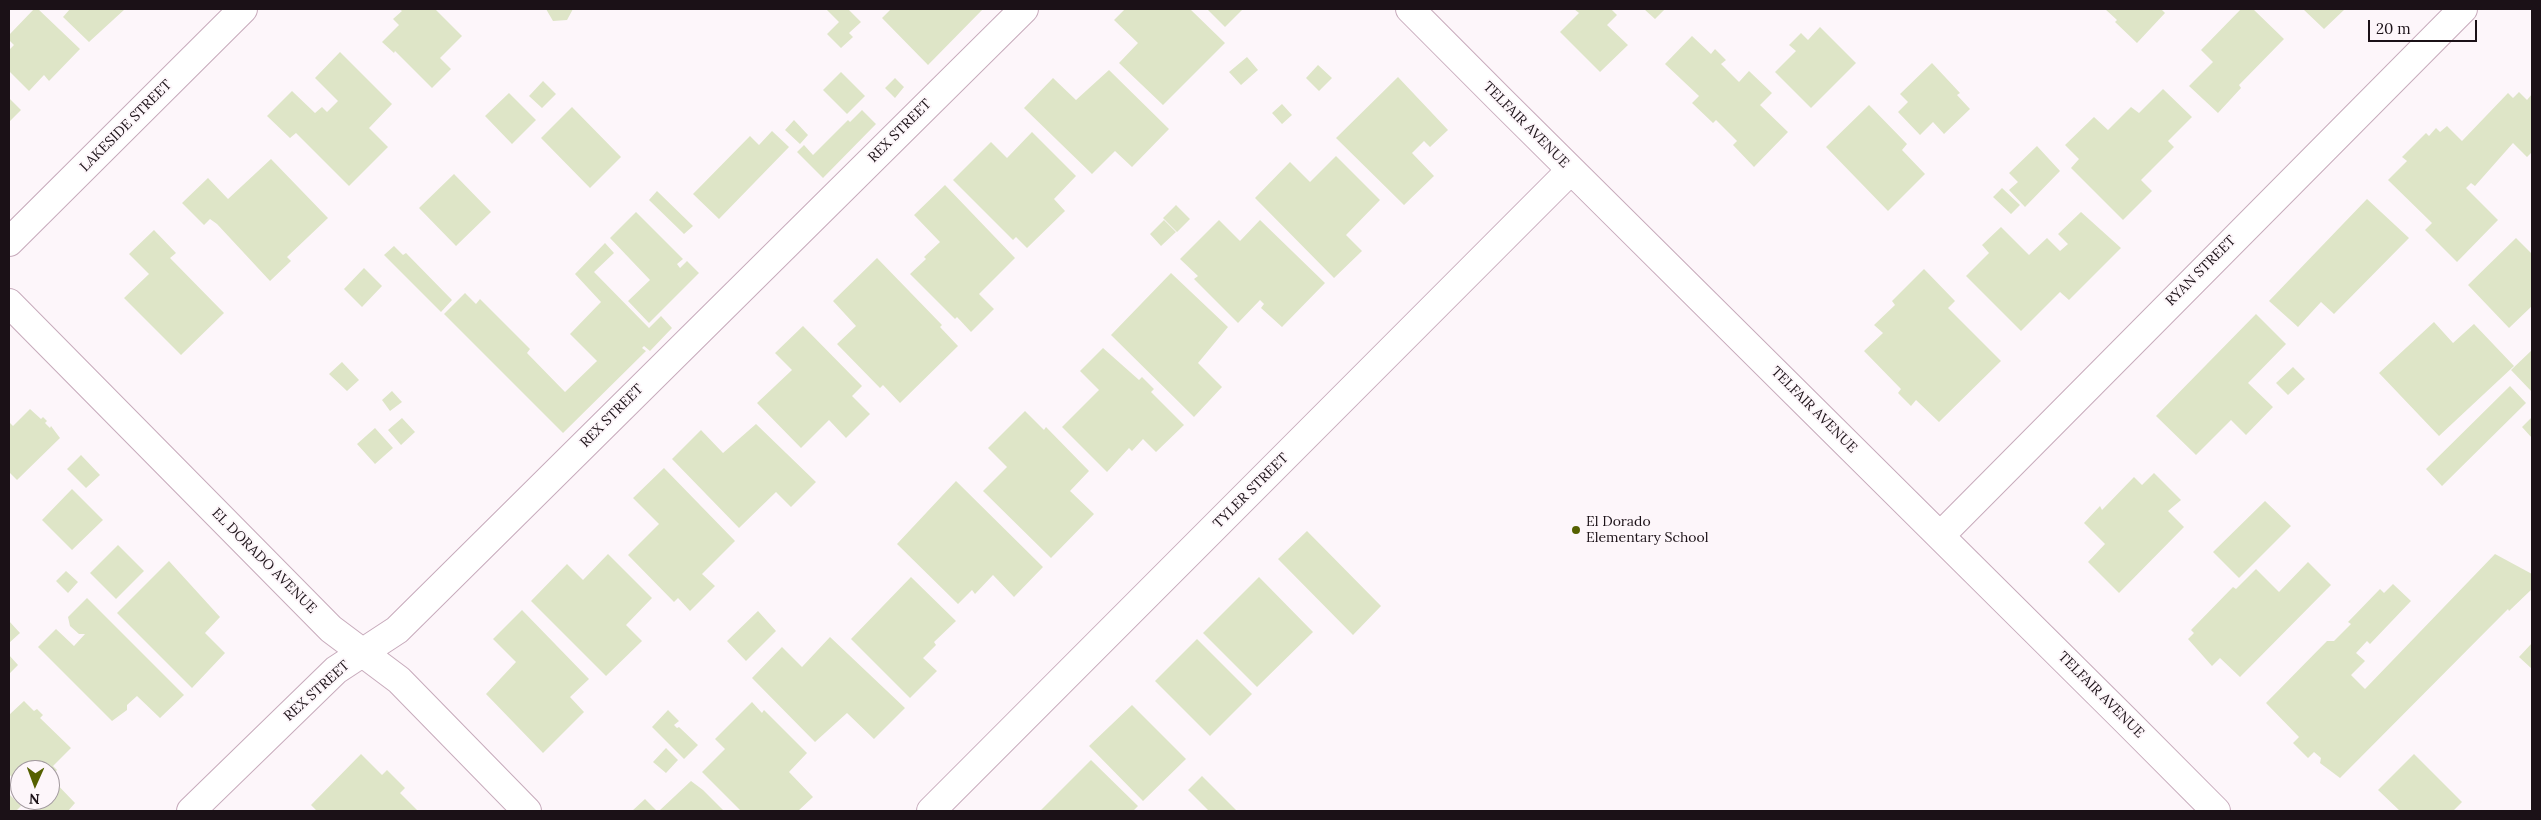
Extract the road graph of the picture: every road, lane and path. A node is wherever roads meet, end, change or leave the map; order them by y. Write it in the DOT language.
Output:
graph roads {
  1 [pos="243,9"];
  2 [pos="1024,9"];
  3 [pos="1410,9"];
  4 [pos="2462,9"];
  5 [pos="1571,170"];
  6 [pos="9,242"];
  7 [pos="9,303"];
  8 [pos="1941,535"];
  9 [pos="363,651"];
  10 [pos="191,811"];
  11 [pos="527,811"];
  12 [pos="931,811"];
  13 [pos="2216,811"];
  1 -- 6 [label="street, LAKESIDE STREET"];
  2 -- 9 [label="street, REX STREET"];
  3 -- 5 [label="street, TELFAIR AVENUE"];
  4 -- 8 [label="street, RYAN STREET"];
  5 -- 8 [label="street, TELFAIR AVENUE"];
  5 -- 12 [label="street, TYLER STREET"];
  7 -- 9 [label="street, EL DORADO AVENUE"];
  8 -- 13 [label="street, TELFAIR AVENUE"];
  9 -- 10 [label="street, REX STREET"];
  9 -- 11 [label="street, EL DORADO AVENUE"];
}
